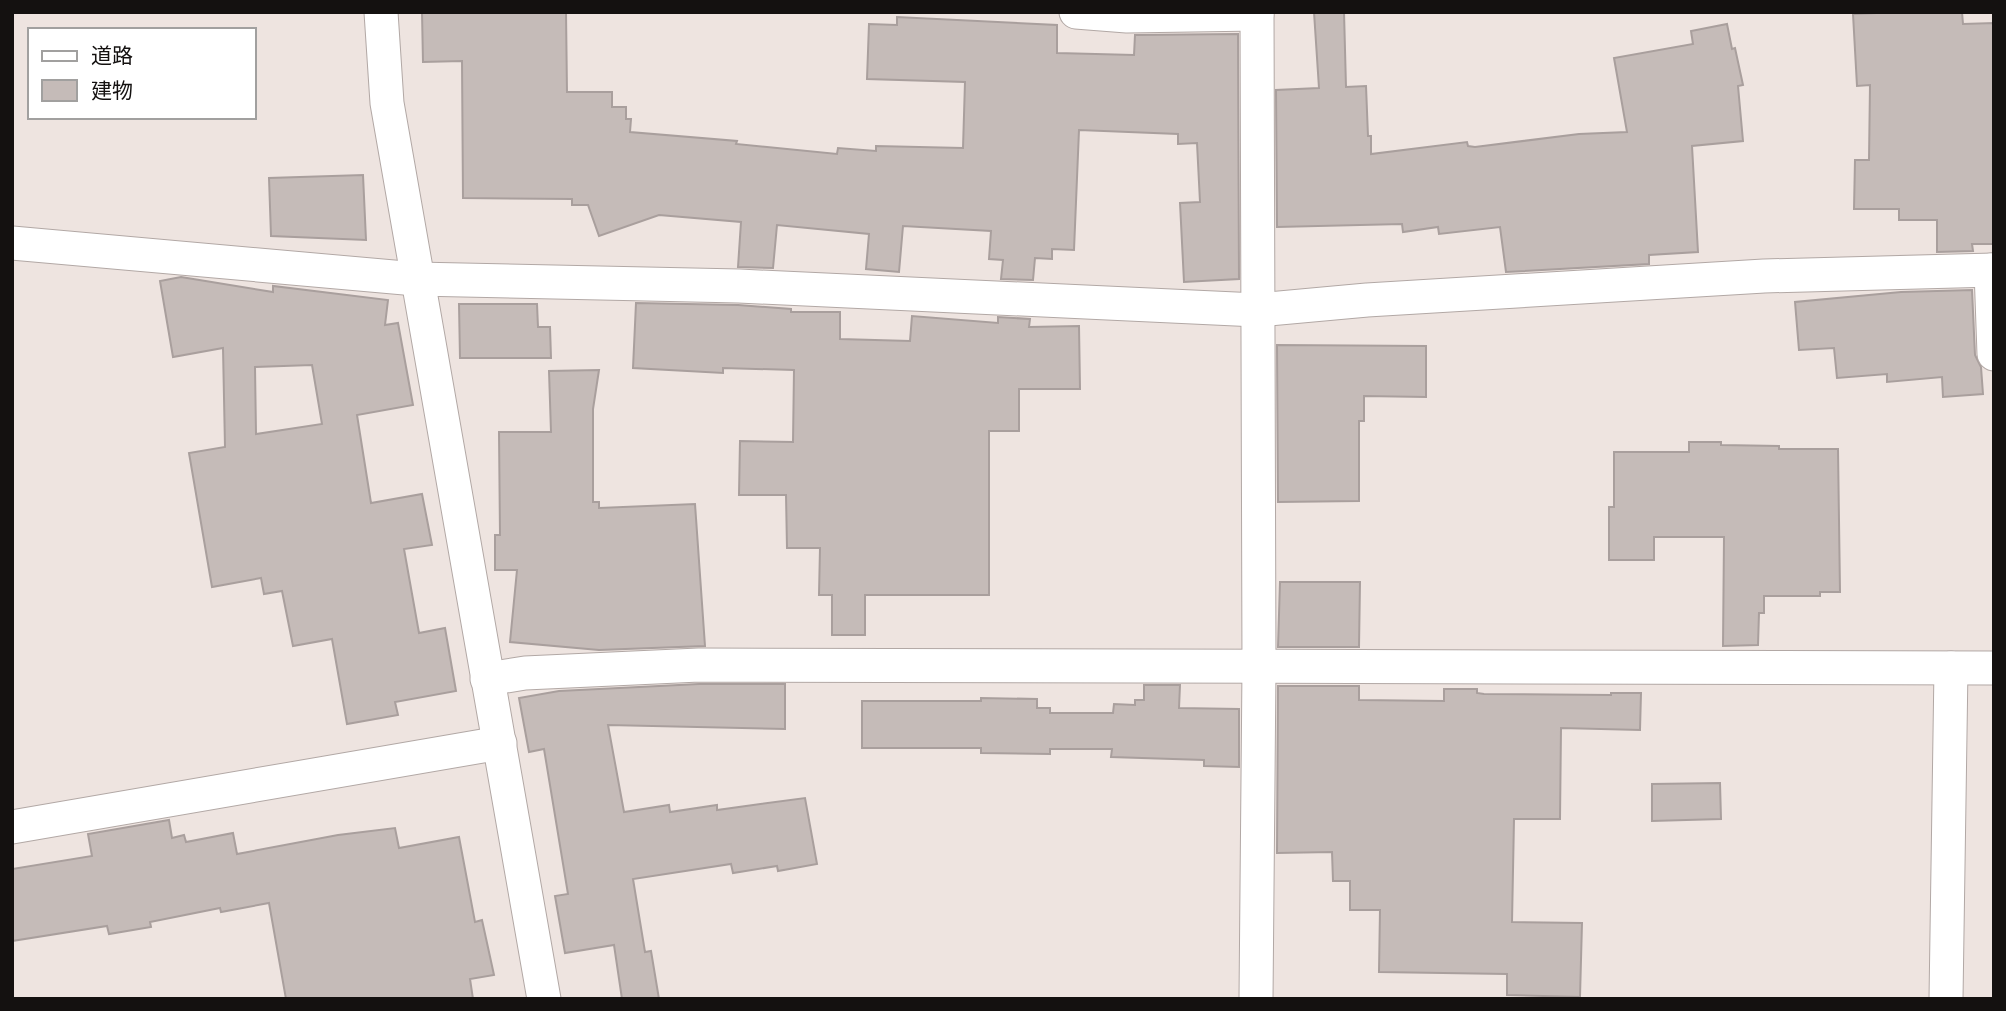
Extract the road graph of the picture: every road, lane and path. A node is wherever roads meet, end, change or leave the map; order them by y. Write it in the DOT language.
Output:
graph roads {
  1 [pos="381,12"];
  2 [pos="1076,12"];
  3 [pos="1257,13"];
  4 [pos="12,243"];
  5 [pos="1992,270"];
  6 [pos="416,279"];
  7 [pos="1257,310"];
  8 [pos="1994,354"];
  9 [pos="1259,668"];
  10 [pos="1951,668"];
  11 [pos="1994,668"];
  12 [pos="487,679"];
  13 [pos="500,743"];
  14 [pos="12,827"];
  15 [pos="544,999"];
  16 [pos="1256,999"];
  17 [pos="1946,999"];
  1 -- 6 [label="street"];
  2 -- 3 [label="street"];
  3 -- 7 [label="street"];
  4 -- 6 [label="street"];
  5 -- 7 [label="street"];
  5 -- 8 [label="street"];
  6 -- 7 [label="street"];
  6 -- 12 [label="street"];
  7 -- 9 [label="street"];
  9 -- 10 [label="street"];
  9 -- 12 [label="street"];
  9 -- 16 [label="street"];
  10 -- 11 [label="street"];
  10 -- 17 [label="street"];
  12 -- 13 [label="street"];
  13 -- 14 [label="street"];
  13 -- 15 [label="street"];
}
